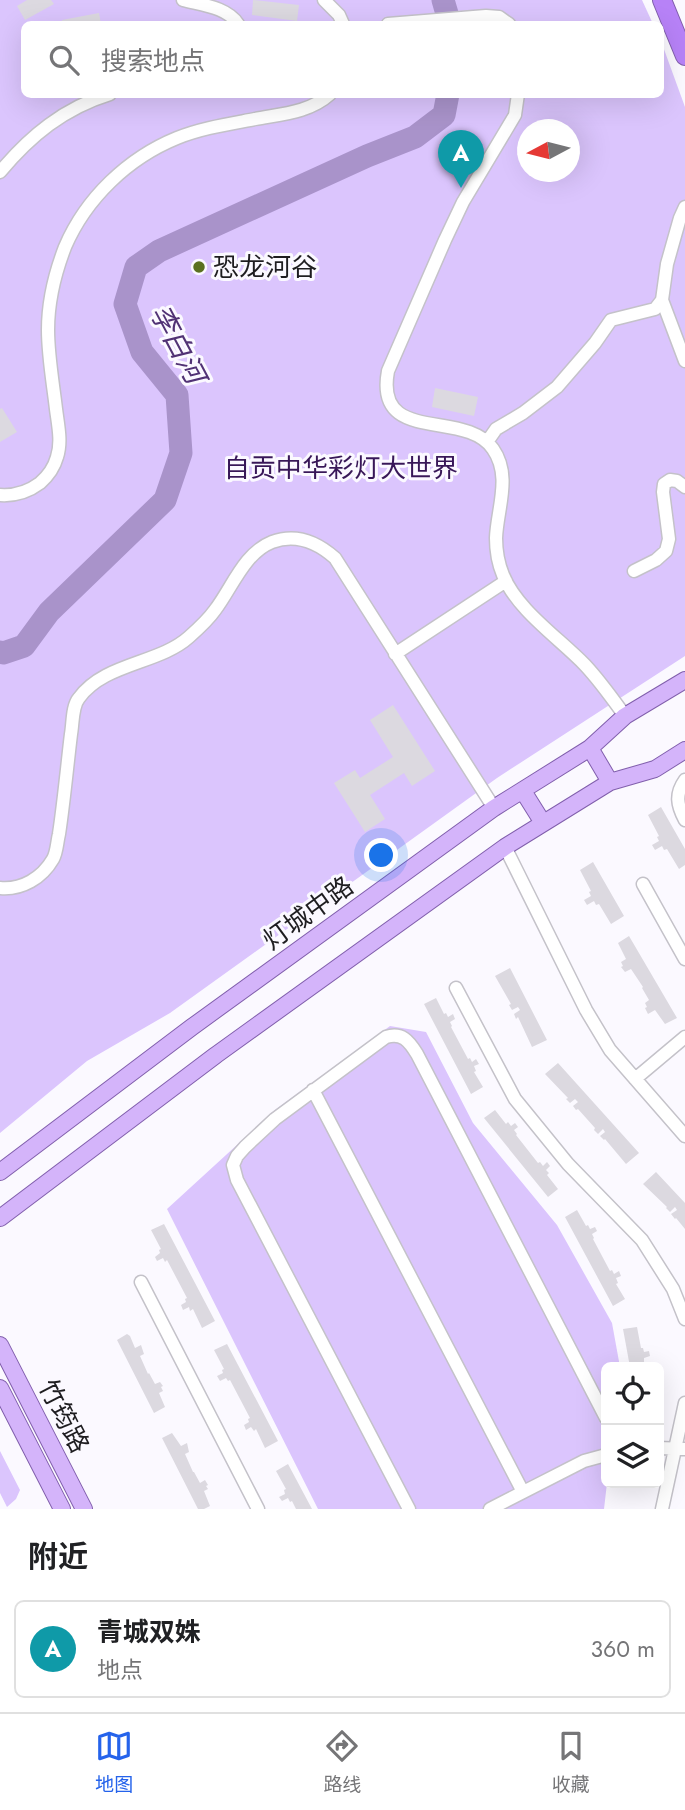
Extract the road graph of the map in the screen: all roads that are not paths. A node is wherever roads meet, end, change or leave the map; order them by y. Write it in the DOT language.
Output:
graph roads {
  1 [pos="183,0"];
  2 [pos="324,0"];
  3 [pos="662,0"];
  4 [pos="236,21"];
  5 [pos="342,21"];
  6 [pos="425,21"];
  7 [pos="505,21"];
  8 [pos="685,56"];
  9 [pos="100,98"];
  10 [pos="325,98"];
  11 [pos="517,98"];
  12 [pos="0,172"];
  13 [pos="685,207"];
  14 [pos="662,300"];
  15 [pos="685,361"];
  16 [pos="486,442"];
  17 [pos="685,487"];
  18 [pos="0,495"];
  19 [pos="634,570"];
  20 [pos="506,581"];
  21 [pos="396,654"];
  22 [pos="685,680"];
  23 [pos="625,716"];
  24 [pos="590,748"];
  25 [pos="685,750"];
  26 [pos="685,780"];
  27 [pos="610,782"];
  28 [pos="523,791"];
  29 [pos="494,808"];
  30 [pos="685,820"];
  31 [pos="542,823"];
  32 [pos="505,847"];
  33 [pos="643,884"];
  34 [pos="0,888"];
  35 [pos="685,959"];
  36 [pos="456,988"];
  37 [pos="685,1037"];
  38 [pos="635,1079"];
  39 [pos="313,1090"];
  40 [pos="685,1136"];
  41 [pos="0,1172"];
  42 [pos="4,1217"];
  43 [pos="141,1282"];
  44 [pos="685,1319"];
  45 [pos="0,1345"];
  46 [pos="0,1388"];
  47 [pos="685,1403"];
  48 [pos="601,1408"];
  49 [pos="680,1449"];
  50 [pos="601,1456"];
  51 [pos="523,1492"];
  52 [pos="508,1505"];
  53 [pos="62,1509"];
  54 [pos="84,1509"];
  55 [pos="258,1509"];
  56 [pos="409,1509"];
  57 [pos="490,1509"];
  58 [pos="662,1509"];
  1 -- 4 [label="street"];
  2 -- 5 [label="street"];
  3 -- 8 [label="highway"];
  6 -- 7 [label="street"];
  9 -- 12 [label="street"];
  10 -- 18 [label="street"];
  11 -- 16 [label="street"];
  13 -- 14 [label="street"];
  14 -- 15 [label="street"];
  14 -- 16 [label="street"];
  16 -- 20 [label="street"];
  17 -- 19 [label="street"];
  20 -- 21 [label="street"];
  20 -- 23 [label="street"];
  21 -- 29 [label="street"];
  21 -- 34 [label="street"];
  22 -- 23 [label="main road, 灯城中路"];
  23 -- 24 [label="main road, 灯城中路"];
  24 -- 27 [label="main road"];
  24 -- 28 [label="main road, 灯城中路"];
  25 -- 27 [label="main road"];
  26 -- 30 [label="street"];
  27 -- 31 [label="main road"];
  28 -- 29 [label="main road, 灯城中路"];
  28 -- 31 [label="main road"];
  29 -- 41 [label="main road, 灯城中路"];
  31 -- 32 [label="main road"];
  32 -- 38 [label="street"];
  32 -- 42 [label="main road"];
  33 -- 35 [label="street"];
  36 -- 44 [label="street"];
  37 -- 38 [label="street"];
  38 -- 40 [label="street"];
  39 -- 48 [label="street"];
  39 -- 51 [label="street"];
  39 -- 56 [label="street"];
  43 -- 55 [label="street"];
  45 -- 54 [label="main road, 竹筠路"];
  46 -- 53 [label="main road, 竹筠路"];
  47 -- 49 [label="street"];
  49 -- 58 [label="street"];
  50 -- 51 [label="street"];
  51 -- 52 [label="street"];
  52 -- 57 [label="street"];
}
